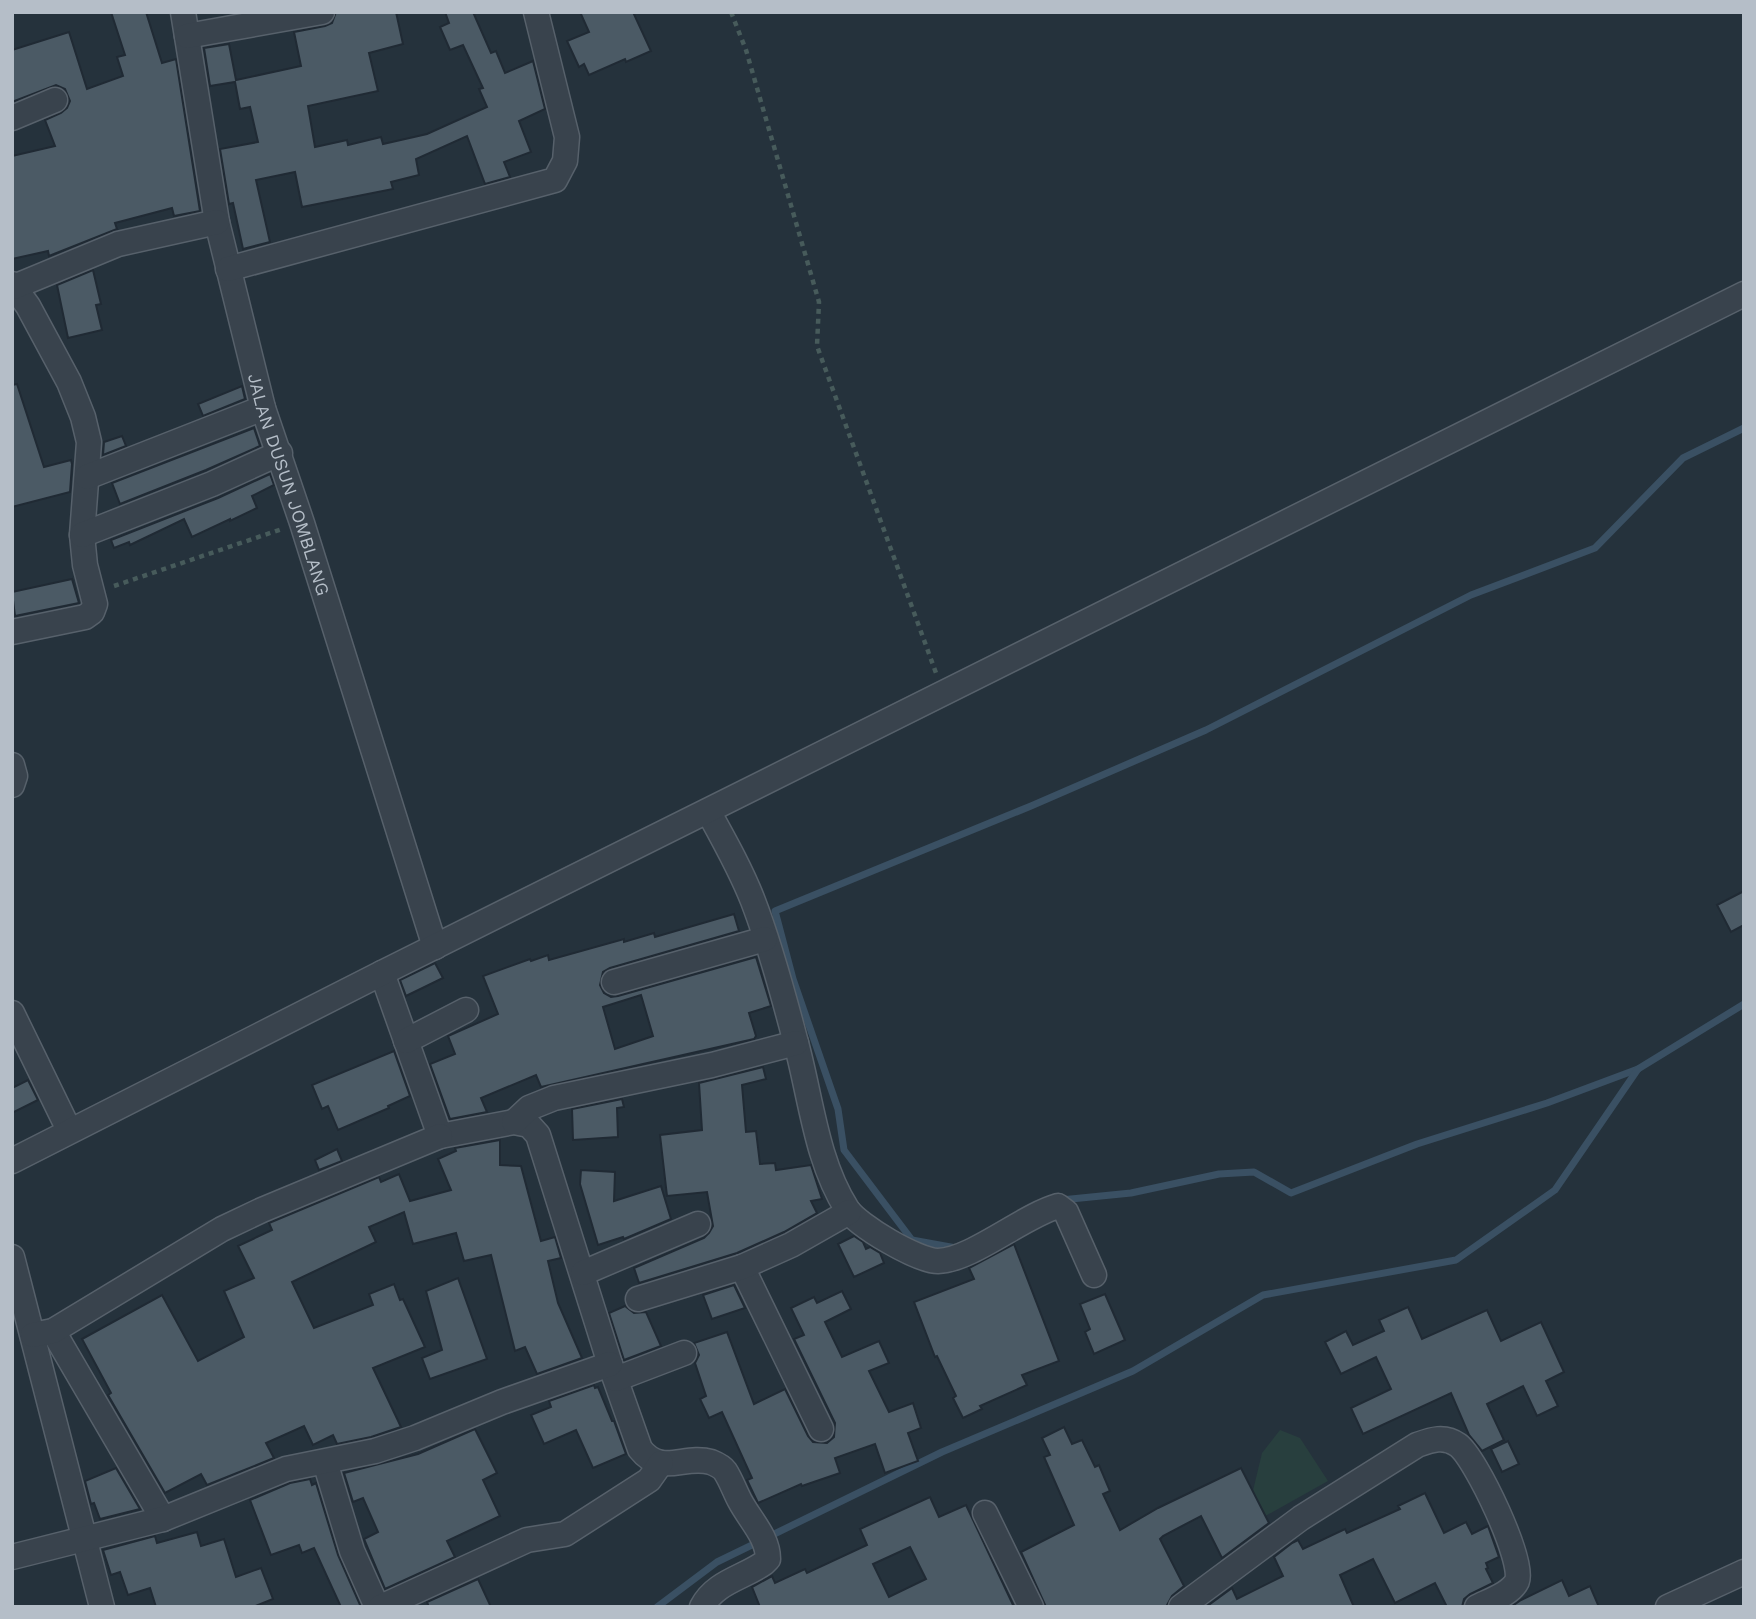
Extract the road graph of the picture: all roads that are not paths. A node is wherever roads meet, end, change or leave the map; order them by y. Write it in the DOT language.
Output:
graph roads {
  1 [pos="322,12"];
  2 [pos="536,12"];
  3 [pos="294,15"];
  4 [pos="185,24"];
  5 [pos="55,100"];
  6 [pos="12,118"];
  7 [pos="217,222"];
  8 [pos="228,269"];
  9 [pos="13,286"];
  10 [pos="1744,294"];
  11 [pos="263,408"];
  12 [pos="280,453"];
  13 [pos="88,477"];
  14 [pos="82,535"];
  15 [pos="12,632"];
  16 [pos="12,765"];
  17 [pos="12,785"];
  18 [pos="708,811"];
  19 [pos="765,939"];
  20 [pos="435,947"];
  21 [pos="382,973"];
  22 [pos="614,982"];
  23 [pos="466,1010"];
  24 [pos="12,1013"];
  25 [pos="406,1041"];
  26 [pos="796,1043"];
  27 [pos="514,1122"];
  28 [pos="69,1130"];
  29 [pos="440,1136"];
  30 [pos="12,1161"];
  31 [pos="849,1213"];
  32 [pos="698,1224"];
  33 [pos="12,1257"];
  34 [pos="742,1267"];
  35 [pos="583,1273"];
  36 [pos="1094,1275"];
  37 [pos="638,1299"];
  38 [pos="43,1333"];
  39 [pos="684,1353"];
  40 [pos="613,1372"];
  41 [pos="821,1429"];
  42 [pos="324,1462"];
  43 [pos="661,1463"];
  44 [pos="985,1513"];
  45 [pos="163,1519"];
  46 [pos="84,1538"];
  47 [pos="12,1557"];
  48 [pos="1744,1572"];
  49 [pos="102,1607"];
  50 [pos="379,1607"];
  51 [pos="702,1607"];
  52 [pos="1031,1607"];
  53 [pos="1181,1607"];
  54 [pos="1477,1607"];
  55 [pos="1668,1607"];
  1 -- 3 [label="street"];
  2 -- 8 [label="street"];
  3 -- 4 [label="street"];
  4 -- 7 [label="street, JALAN DUSUN JOMBLANG"];
  5 -- 6 [label="street"];
  7 -- 8 [label="street, JALAN DUSUN JOMBLANG"];
  7 -- 9 [label="street"];
  8 -- 11 [label="street, JALAN DUSUN JOMBLANG"];
  9 -- 13 [label="street"];
  10 -- 18 [label="street"];
  11 -- 12 [label="street, JALAN DUSUN JOMBLANG"];
  11 -- 13 [label="street"];
  12 -- 14 [label="street"];
  12 -- 20 [label="street, JALAN DUSUN JOMBLANG"];
  13 -- 14 [label="street"];
  14 -- 15 [label="street"];
  16 -- 17 [label="street"];
  18 -- 19 [label="street"];
  18 -- 20 [label="street"];
  19 -- 22 [label="street"];
  19 -- 26 [label="street"];
  20 -- 21 [label="street"];
  21 -- 25 [label="street"];
  21 -- 28 [label="street"];
  23 -- 25 [label="street"];
  24 -- 28 [label="street"];
  25 -- 29 [label="street"];
  26 -- 27 [label="street"];
  26 -- 31 [label="street"];
  27 -- 29 [label="street"];
  27 -- 35 [label="street"];
  28 -- 30 [label="street"];
  29 -- 38 [label="street"];
  31 -- 34 [label="street"];
  31 -- 36 [label="street"];
  32 -- 35 [label="street"];
  33 -- 38 [label="street"];
  34 -- 37 [label="street"];
  34 -- 41 [label="street"];
  35 -- 40 [label="street"];
  38 -- 45 [label="street"];
  38 -- 46 [label="street"];
  39 -- 40 [label="street"];
  40 -- 42 [label="street"];
  40 -- 43 [label="street"];
  42 -- 45 [label="street"];
  42 -- 50 [label="street"];
  43 -- 50 [label="street"];
  43 -- 51 [label="street"];
  44 -- 52 [label="street"];
  45 -- 46 [label="street"];
  46 -- 47 [label="street"];
  46 -- 49 [label="street"];
  48 -- 55 [label="street"];
  53 -- 54 [label="street"];
}
